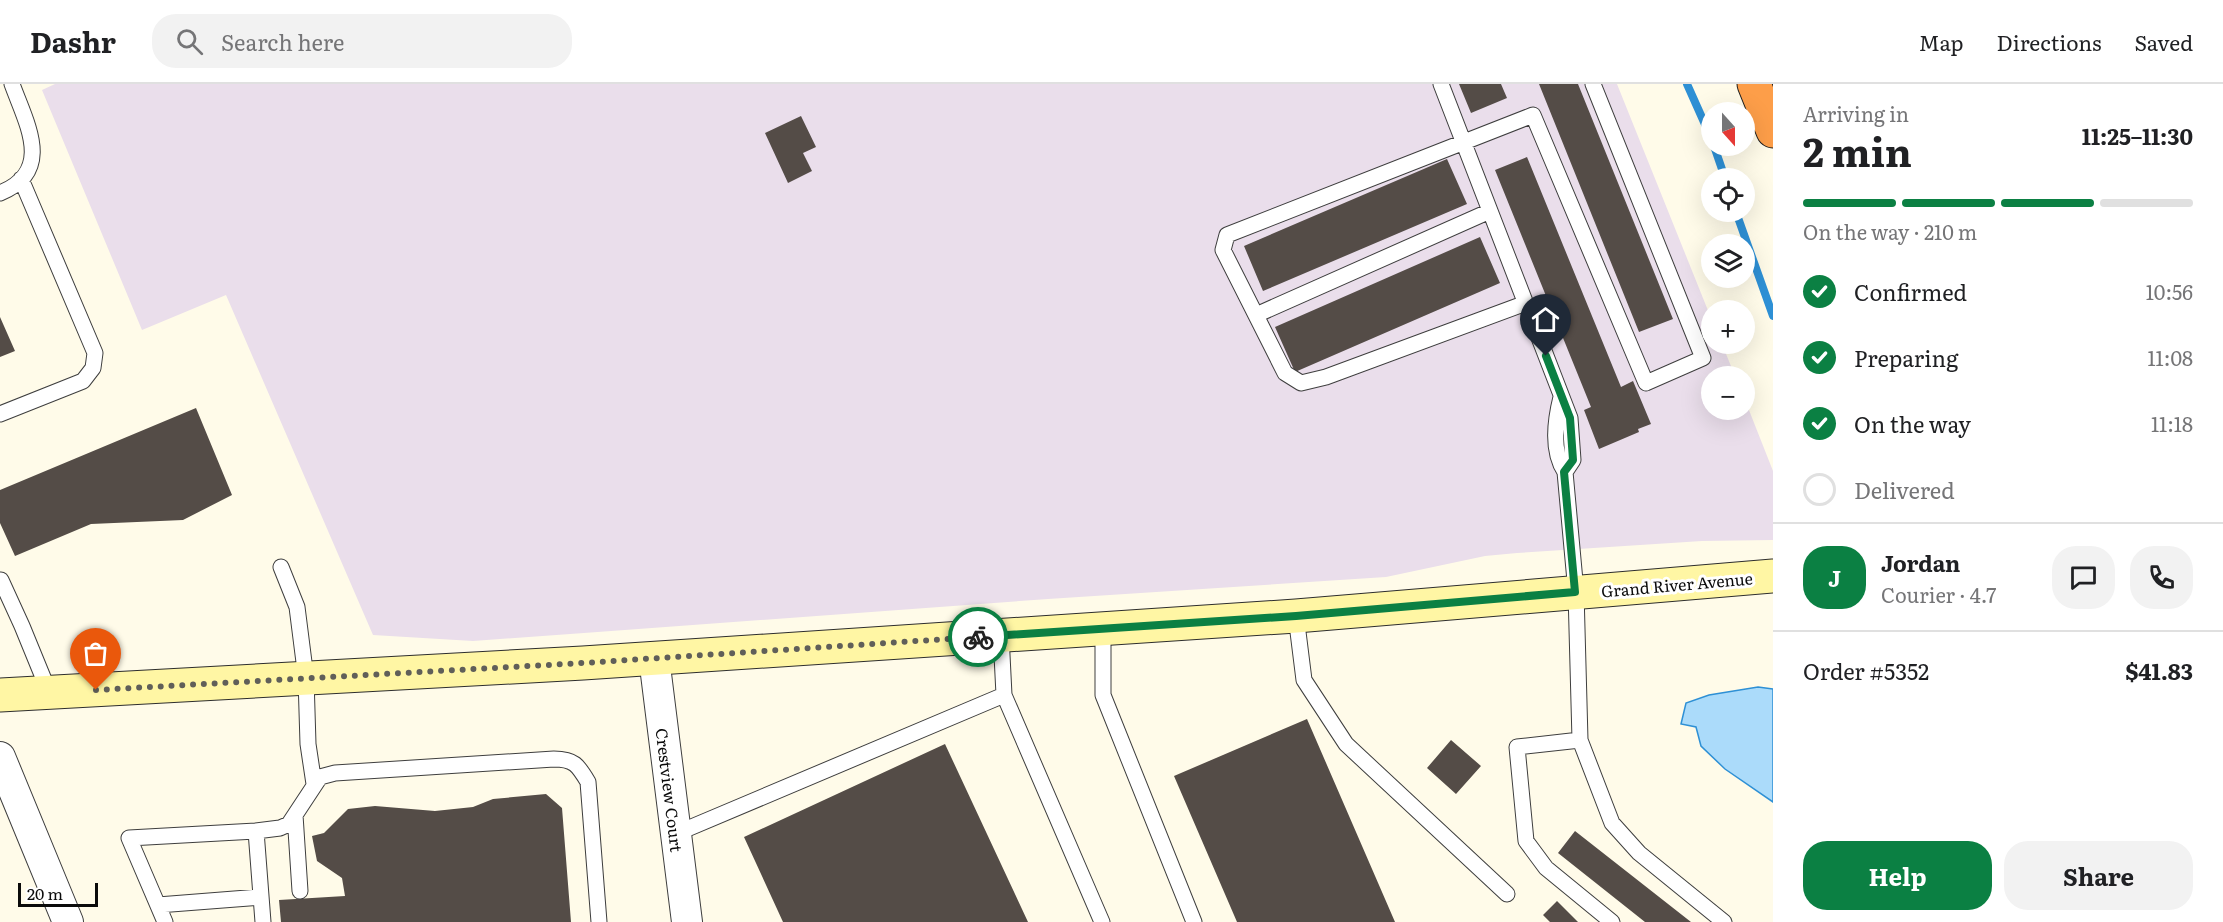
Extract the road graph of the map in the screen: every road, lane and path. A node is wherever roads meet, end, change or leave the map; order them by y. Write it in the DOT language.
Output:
graph roads {
  1 [pos="12,84"];
  2 [pos="1441,84"];
  3 [pos="1593,84"];
  4 [pos="1754,84"];
  5 [pos="1773,131"];
  6 [pos="1463,141"];
  7 [pos="21,179"];
  8 [pos="0,193"];
  9 [pos="1490,211"];
  10 [pos="1526,303"];
  11 [pos="1256,315"];
  12 [pos="0,414"];
  13 [pos="281,567"];
  14 [pos="1773,576"];
  15 [pos="1,580"];
  16 [pos="1575,592"];
  17 [pos="1296,616"];
  18 [pos="1103,628"];
  19 [pos="1001,635"];
  20 [pos="654,658"];
  21 [pos="306,678"];
  22 [pos="49,692"];
  23 [pos="0,695"];
  24 [pos="1004,695"];
  25 [pos="1580,740"];
  26 [pos="0,757"];
  27 [pos="314,784"];
  28 [pos="295,815"];
  29 [pos="256,831"];
  30 [pos="675,834"];
  31 [pos="300,891"];
  32 [pos="1507,894"];
  33 [pos="261,897"];
  34 [pos="158,905"];
  35 [pos="68,922"];
  36 [pos="165,922"];
  37 [pos="262,922"];
  38 [pos="599,922"];
  39 [pos="687,922"];
  40 [pos="1102,922"];
  41 [pos="1194,922"];
  42 [pos="1612,922"];
  43 [pos="1724,922"];
  1 -- 7 [label="lane"];
  2 -- 6 [label="lane"];
  3 -- 6 [label="lane"];
  4 -- 5 [label="highway"];
  6 -- 9 [label="lane"];
  6 -- 11 [label="lane"];
  7 -- 8 [label="lane"];
  7 -- 12 [label="lane"];
  9 -- 10 [label="lane"];
  9 -- 11 [label="lane"];
  10 -- 11 [label="lane"];
  10 -- 16 [label="lane"];
  13 -- 21 [label="lane"];
  14 -- 16 [label="main road, Grand River Avenue"];
  15 -- 22 [label="lane"];
  16 -- 17 [label="main road, Grand River Avenue"];
  16 -- 25 [label="lane"];
  17 -- 18 [label="main road, Grand River Avenue"];
  17 -- 32 [label="lane"];
  18 -- 19 [label="main road, Grand River Avenue"];
  18 -- 41 [label="lane"];
  19 -- 20 [label="main road, Grand River Avenue"];
  19 -- 24 [label="lane"];
  20 -- 21 [label="main road, Grand River Avenue"];
  20 -- 30 [label="street, Crestview Court"];
  21 -- 22 [label="main road, Grand River Avenue"];
  21 -- 27 [label="lane"];
  22 -- 23 [label="main road, Grand River Avenue"];
  24 -- 30 [label="lane"];
  24 -- 40 [label="lane"];
  25 -- 42 [label="lane"];
  25 -- 43 [label="lane"];
  26 -- 35 [label="street"];
  27 -- 28 [label="lane"];
  27 -- 38 [label="lane"];
  28 -- 29 [label="lane"];
  28 -- 31 [label="lane"];
  29 -- 33 [label="lane"];
  29 -- 34 [label="lane"];
  30 -- 39 [label="street, Crestview Court"];
  33 -- 34 [label="lane"];
  33 -- 37 [label="lane"];
  34 -- 36 [label="lane"];
}
